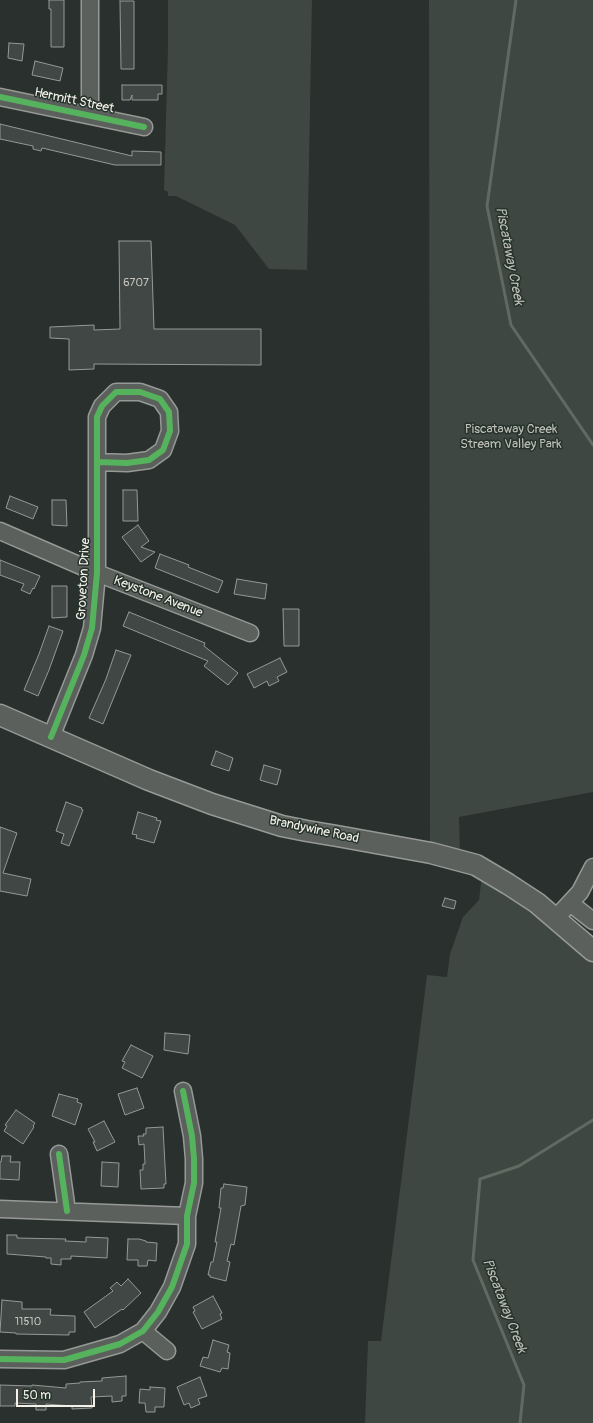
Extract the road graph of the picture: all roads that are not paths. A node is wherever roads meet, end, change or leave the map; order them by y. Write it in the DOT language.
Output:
graph roads {
  1 [pos="90,0"];
  2 [pos="0,97"];
  3 [pos="90,115"];
  4 [pos="144,127"];
  5 [pos="97,462"];
  6 [pos="0,531"];
  7 [pos="98,573"];
  8 [pos="250,634"];
  9 [pos="0,715"];
  10 [pos="51,737"];
  11 [pos="593,867"];
  12 [pos="570,903"];
  13 [pos="555,919"];
  14 [pos="593,921"];
  15 [pos="593,951"];
  16 [pos="182,1091"];
  17 [pos="59,1154"];
  18 [pos="0,1209"];
  19 [pos="67,1211"];
  20 [pos="188,1216"];
  21 [pos="143,1331"];
  22 [pos="167,1351"];
  23 [pos="0,1359"];
  1 -- 3 [label="street"];
  2 -- 3 [label="street, Hermitt Street"];
  3 -- 4 [label="street, Hermitt Street"];
  5 -- 5 [label="street, Groveton Drive"];
  5 -- 7 [label="street, Groveton Drive"];
  6 -- 7 [label="street, Keystone Avenue"];
  7 -- 8 [label="street, Keystone Avenue"];
  7 -- 10 [label="street, Groveton Drive"];
  9 -- 10 [label="main road, Brandywine Road"];
  10 -- 13 [label="main road, Brandywine Road"];
  11 -- 12 [label="street"];
  12 -- 13 [label="street"];
  12 -- 14 [label="street"];
  13 -- 15 [label="main road, Brandywine Road"];
  16 -- 20 [label="street"];
  17 -- 19 [label="street"];
  18 -- 19 [label="street"];
  19 -- 20 [label="street"];
  20 -- 21 [label="street"];
  21 -- 22 [label="street"];
  21 -- 23 [label="street"];
}
